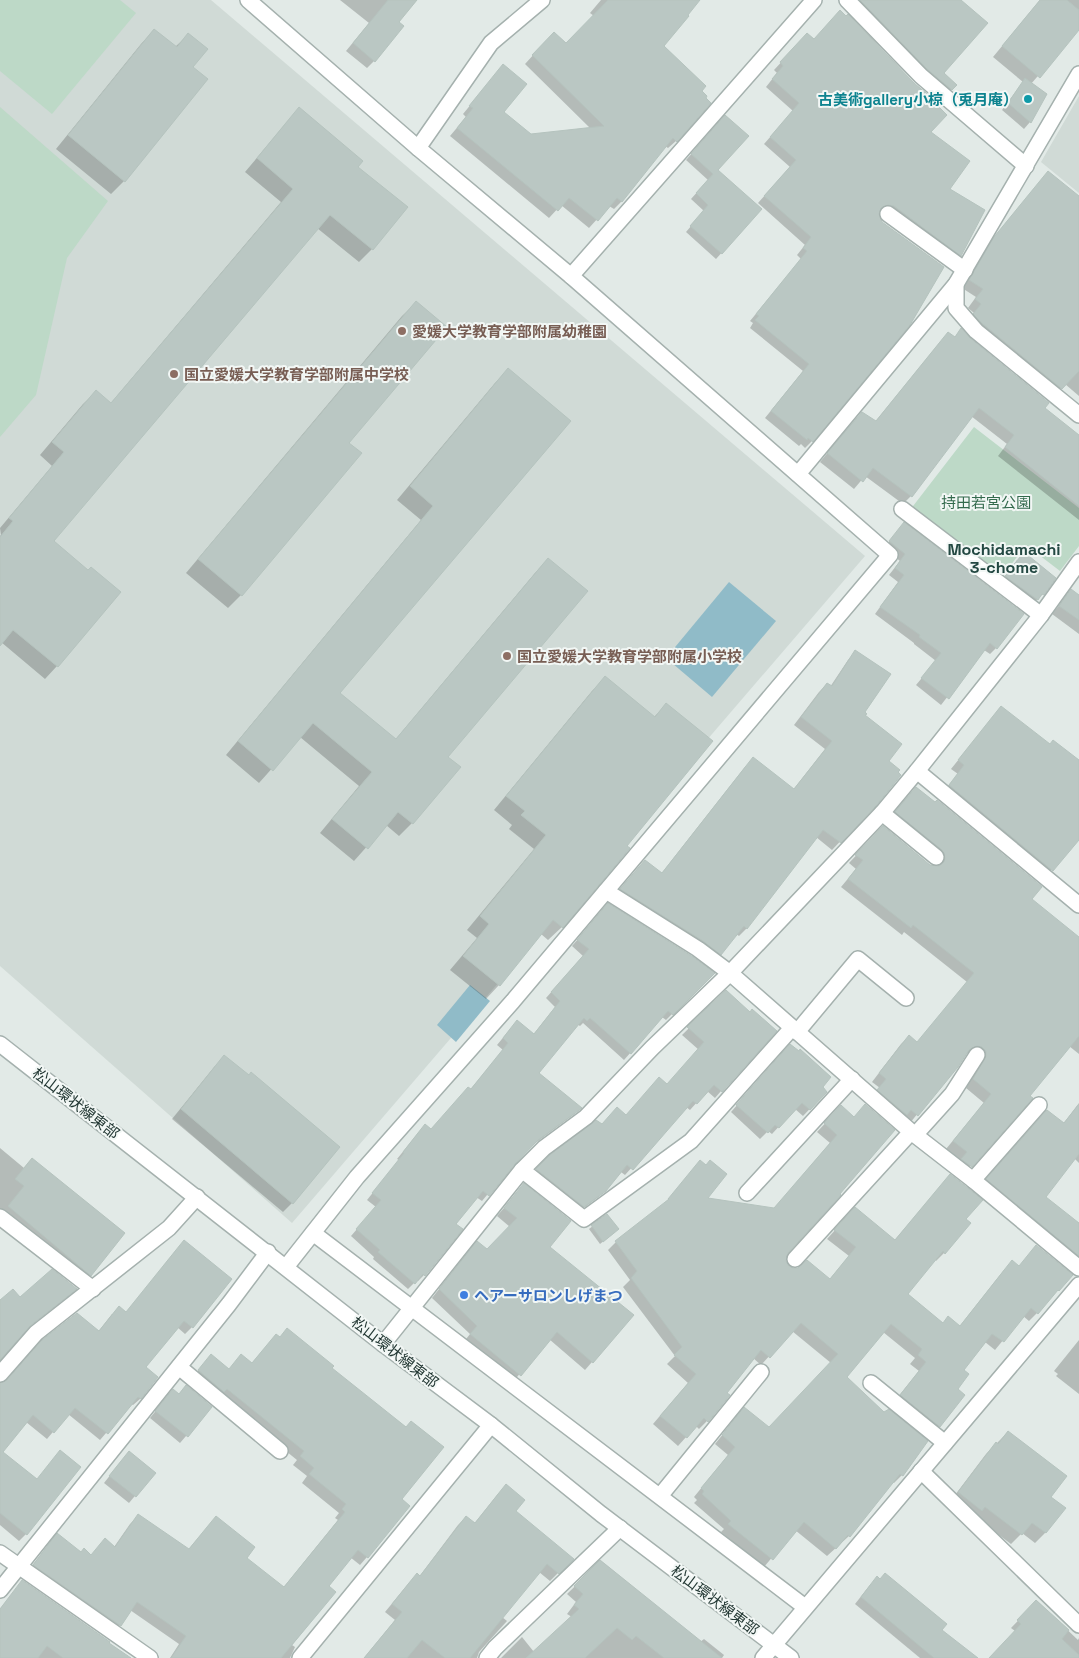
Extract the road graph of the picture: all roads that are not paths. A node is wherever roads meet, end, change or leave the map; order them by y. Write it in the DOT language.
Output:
graph roads {
  1 [pos="248,0"];
  2 [pos="542,0"];
  3 [pos="814,0"];
  4 [pos="847,0"];
  5 [pos="1079,74"];
  6 [pos="418,148"];
  7 [pos="1026,166"];
  8 [pos="888,214"];
  9 [pos="965,270"];
  10 [pos="572,276"];
  11 [pos="956,284"];
  12 [pos="1079,415"];
  13 [pos="798,474"];
  14 [pos="902,509"];
  15 [pos="1079,562"];
  16 [pos="1041,615"];
  17 [pos="918,771"];
  18 [pos="882,813"];
  19 [pos="936,857"];
  20 [pos="606,891"];
  21 [pos="1079,905"];
  22 [pos="730,973"];
  23 [pos="906,998"];
  24 [pos="794,1030"];
  25 [pos="0,1044"];
  26 [pos="977,1055"];
  27 [pos="852,1080"];
  28 [pos="1039,1105"];
  29 [pos="913,1133"];
  30 [pos="522,1170"];
  31 [pos="973,1180"];
  32 [pos="747,1193"];
  33 [pos="197,1197"];
  34 [pos="0,1217"];
  35 [pos="313,1233"];
  36 [pos="268,1252"];
  37 [pos="795,1259"];
  38 [pos="286,1267"];
  39 [pos="1079,1268"];
  40 [pos="1079,1285"];
  41 [pos="93,1289"];
  42 [pos="412,1307"];
  43 [pos="383,1344"];
  44 [pos="178,1366"];
  45 [pos="1,1372"];
  46 [pos="761,1372"];
  47 [pos="871,1383"];
  48 [pos="491,1425"];
  49 [pos="945,1443"];
  50 [pos="280,1451"];
  51 [pos="921,1472"];
  52 [pos="660,1496"];
  53 [pos="620,1528"];
  54 [pos="0,1553"];
  55 [pos="19,1566"];
  56 [pos="0,1590"];
  57 [pos="805,1607"];
  58 [pos="1079,1625"];
  59 [pos="773,1644"];
  60 [pos="150,1658"];
  61 [pos="300,1658"];
  62 [pos="487,1658"];
  63 [pos="763,1658"];
  64 [pos="791,1658"];
  1 -- 6 [label="street"];
  2 -- 6 [label="street"];
  3 -- 10 [label="street"];
  4 -- 7 [label="street"];
  5 -- 7 [label="street"];
  6 -- 10 [label="street"];
  7 -- 9 [label="street"];
  8 -- 9 [label="street"];
  9 -- 11 [label="street"];
  10 -- 13 [label="street"];
  11 -- 12 [label="street"];
  11 -- 13 [label="street"];
  13 -- 20 [label="street"];
  14 -- 16 [label="street"];
  15 -- 16 [label="street"];
  16 -- 17 [label="street"];
  17 -- 18 [label="street"];
  17 -- 21 [label="street"];
  18 -- 19 [label="street"];
  18 -- 22 [label="street"];
  20 -- 22 [label="street"];
  20 -- 35 [label="street"];
  22 -- 24 [label="street"];
  22 -- 30 [label="street"];
  23 -- 24 [label="street"];
  24 -- 27 [label="street"];
  24 -- 30 [label="street"];
  25 -- 33 [label="street, 松山環状線東部"];
  26 -- 29 [label="street"];
  27 -- 29 [label="street"];
  27 -- 32 [label="street"];
  28 -- 31 [label="street"];
  29 -- 31 [label="street"];
  29 -- 37 [label="street"];
  30 -- 42 [label="street"];
  31 -- 39 [label="street"];
  33 -- 36 [label="street, 松山環状線東部"];
  33 -- 41 [label="street"];
  34 -- 41 [label="street"];
  35 -- 38 [label="street"];
  35 -- 42 [label="street"];
  36 -- 38 [label="street, 松山環状線東部"];
  36 -- 44 [label="street"];
  38 -- 43 [label="street, 松山環状線東部"];
  40 -- 49 [label="street"];
  41 -- 45 [label="street"];
  42 -- 43 [label="street"];
  42 -- 52 [label="street"];
  43 -- 48 [label="street, 松山環状線東部"];
  44 -- 50 [label="street"];
  44 -- 55 [label="street"];
  46 -- 52 [label="street"];
  47 -- 49 [label="street"];
  48 -- 53 [label="street, 松山環状線東部"];
  48 -- 61 [label="street"];
  49 -- 51 [label="street"];
  51 -- 57 [label="street"];
  51 -- 58 [label="street"];
  52 -- 57 [label="street"];
  53 -- 59 [label="street, 松山環状線東部"];
  53 -- 62 [label="street"];
  54 -- 55 [label="street"];
  55 -- 56 [label="street"];
  55 -- 60 [label="street"];
  57 -- 59 [label="street"];
  59 -- 63 [label="street"];
  59 -- 64 [label="street, 松山環状線東部"];
}
